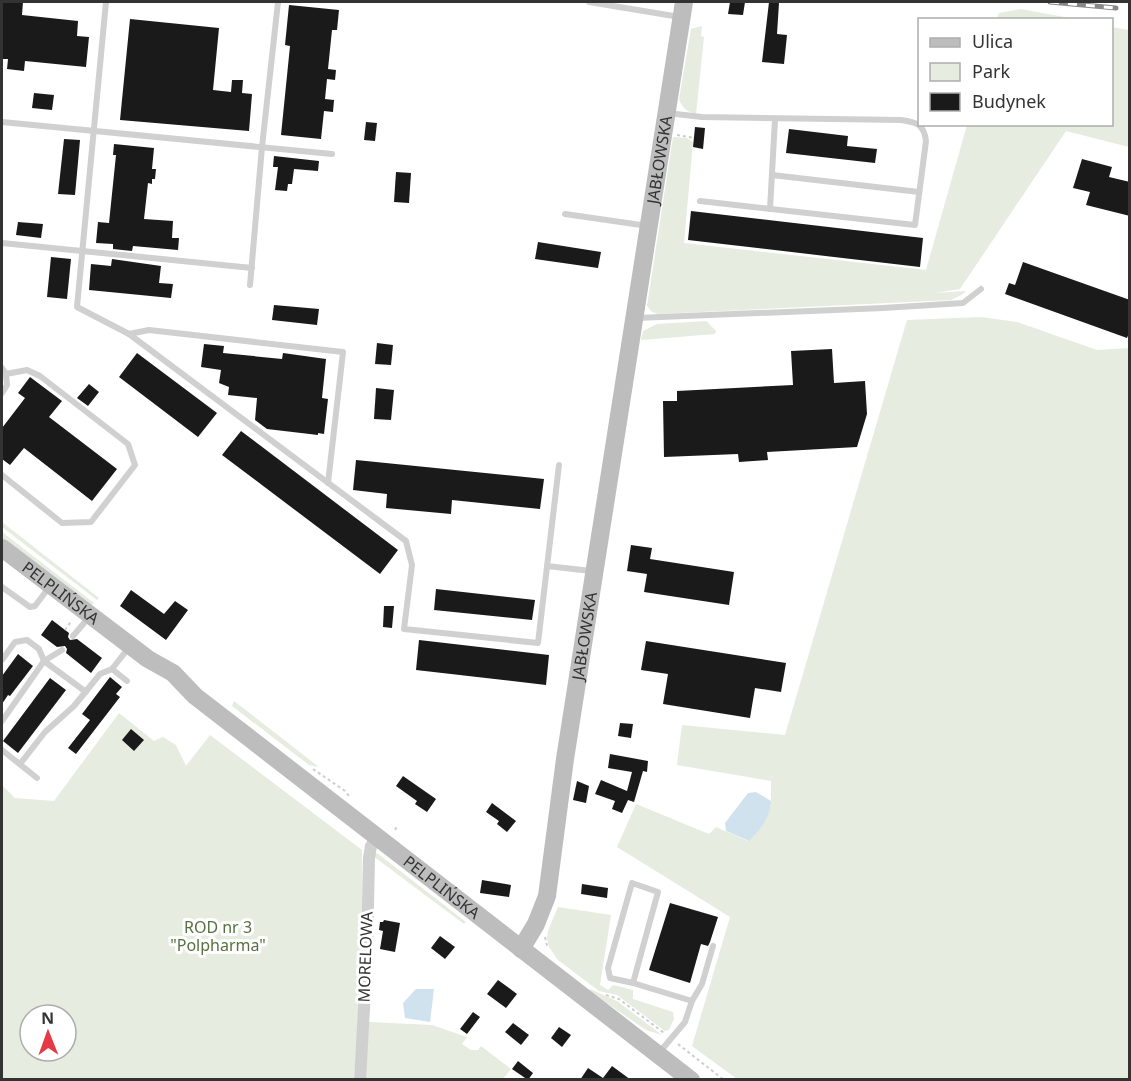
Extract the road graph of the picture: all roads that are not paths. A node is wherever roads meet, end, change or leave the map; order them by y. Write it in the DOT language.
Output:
graph roads {
  1 [pos="106,2"];
  2 [pos="278,2"];
  3 [pos="590,2"];
  4 [pos="683,10"];
  5 [pos="667,113"];
  6 [pos="775,118"];
  7 [pos="2,122"];
  8 [pos="918,124"];
  9 [pos="921,126"];
  10 [pos="93,130"];
  11 [pos="262,147"];
  12 [pos="332,154"];
  13 [pos="772,176"];
  14 [pos="919,192"];
  15 [pos="700,201"];
  16 [pos="770,209"];
  17 [pos="565,214"];
  18 [pos="649,226"];
  19 [pos="2,243"];
  20 [pos="82,251"];
  21 [pos="252,268"];
  22 [pos="250,285"];
  23 [pos="981,289"];
  24 [pos="634,318"];
  25 [pos="129,334"];
  26 [pos="4,371"];
  27 [pos="2,393"];
  28 [pos="559,465"];
  29 [pos="2,475"];
  30 [pos="328,483"];
  31 [pos="2,548"];
  32 [pos="547,566"];
  33 [pos="594,571"];
  34 [pos="50,586"];
  35 [pos="2,587"];
  36 [pos="90,615"];
  37 [pos="73,636"];
  38 [pos="131,646"];
  39 [pos="62,651"];
  40 [pos="2,660"];
  41 [pos="44,661"];
  42 [pos="112,669"];
  43 [pos="127,681"];
  44 [pos="86,692"];
  45 [pos="2,721"];
  46 [pos="2,750"];
  47 [pos="20,764"];
  48 [pos="37,778"];
  49 [pos="376,837"];
  50 [pos="713,946"];
  51 [pos="521,949"];
  52 [pos="633,983"];
  53 [pos="692,1001"];
  54 [pos="658,1054"];
  55 [pos="360,1080"];
  56 [pos="691,1080"];
  1 -- 10 [label="lane"];
  2 -- 11 [label="lane"];
  3 -- 4 [label="lane"];
  4 -- 5 [label="main road, JABŁOWSKA"];
  5 -- 6 [label="lane"];
  5 -- 18 [label="main road, JABŁOWSKA"];
  6 -- 8 [label="lane"];
  6 -- 13 [label="lane"];
  7 -- 10 [label="lane"];
  9 -- 14 [label="lane"];
  10 -- 11 [label="lane"];
  10 -- 20 [label="lane"];
  11 -- 12 [label="lane"];
  11 -- 21 [label="lane"];
  13 -- 14 [label="lane"];
  13 -- 16 [label="lane"];
  14 -- 16 [label="lane"];
  15 -- 16 [label="lane"];
  17 -- 18 [label="lane"];
  18 -- 24 [label="main road, JABŁOWSKA"];
  19 -- 20 [label="lane"];
  20 -- 21 [label="lane"];
  20 -- 25 [label="lane"];
  21 -- 22 [label="lane"];
  23 -- 24 [label="lane"];
  24 -- 33 [label="main road, JABŁOWSKA"];
  25 -- 30 [label="lane"];
  25 -- 30 [label="lane"];
  26 -- 27 [label="lane"];
  26 -- 29 [label="lane"];
  28 -- 32 [label="lane"];
  30 -- 32 [label="lane"];
  31 -- 34 [label="main road, PELPLIŃSKA"];
  32 -- 33 [label="lane"];
  33 -- 51 [label="main road, JABŁOWSKA"];
  34 -- 35 [label="lane"];
  34 -- 36 [label="main road, PELPLIŃSKA"];
  36 -- 37 [label="lane"];
  36 -- 38 [label="main road, PELPLIŃSKA"];
  38 -- 42 [label="lane"];
  38 -- 49 [label="main road, PELPLIŃSKA"];
  39 -- 41 [label="lane"];
  40 -- 41 [label="lane"];
  41 -- 44 [label="lane"];
  41 -- 45 [label="lane"];
  42 -- 43 [label="lane"];
  42 -- 44 [label="lane"];
  44 -- 47 [label="lane"];
  46 -- 47 [label="lane"];
  47 -- 48 [label="lane"];
  49 -- 51 [label="main road, PELPLIŃSKA"];
  49 -- 55 [label="street, MORELOWA"];
  50 -- 53 [label="lane"];
  51 -- 54 [label="main road, PELPLIŃSKA"];
  52 -- 52 [label="lane"];
  52 -- 53 [label="lane"];
  53 -- 54 [label="lane"];
  54 -- 56 [label="main road, PELPLIŃSKA"];
}
